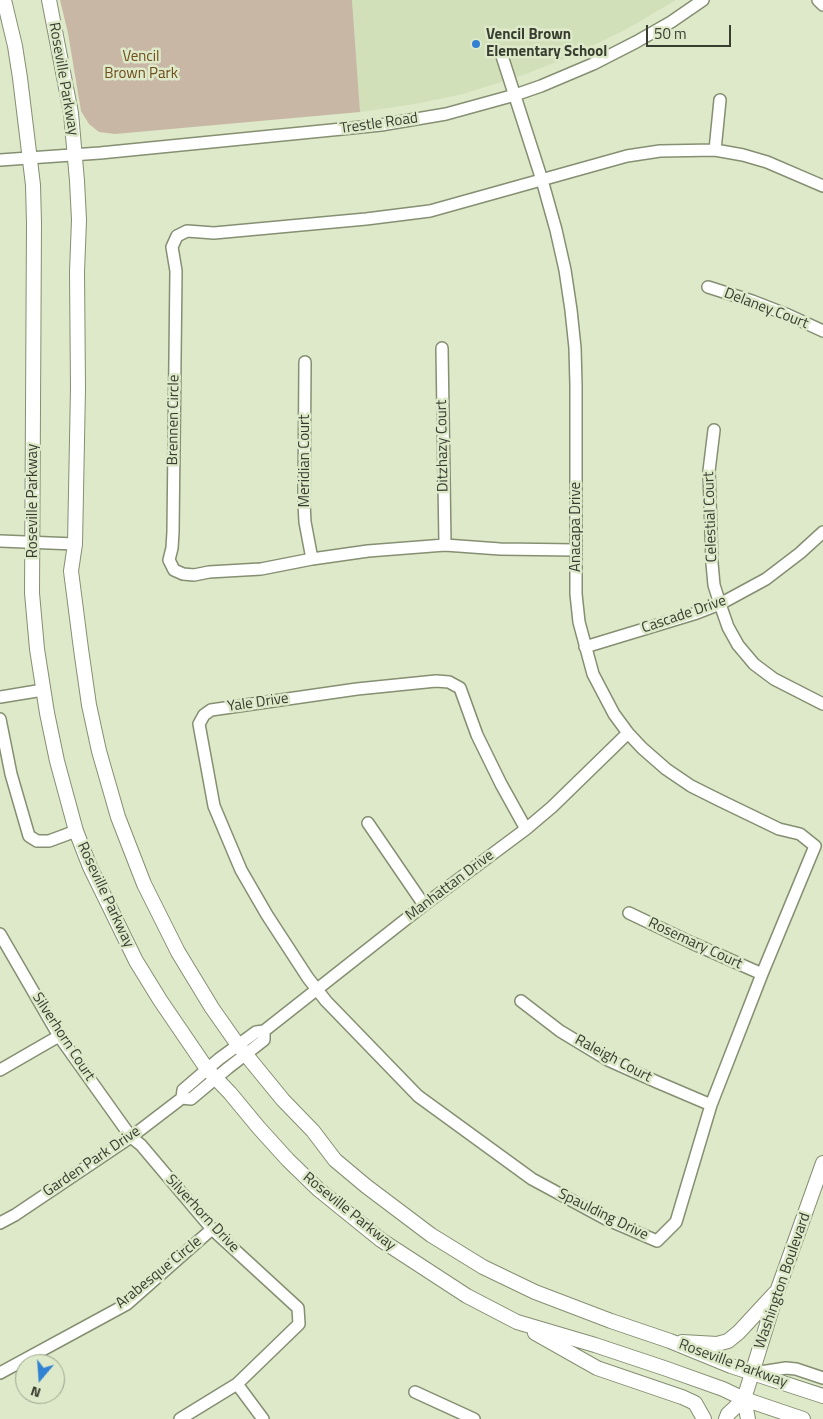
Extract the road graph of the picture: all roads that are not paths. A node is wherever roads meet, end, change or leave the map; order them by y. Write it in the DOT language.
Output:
graph roads {
  1 [pos="4,0"];
  2 [pos="49,0"];
  3 [pos="703,0"];
  4 [pos="818,0"];
  5 [pos="823,5"];
  6 [pos="502,56"];
  7 [pos="515,95"];
  8 [pos="720,100"];
  9 [pos="715,150"];
  10 [pos="74,154"];
  11 [pos="30,158"];
  12 [pos="0,160"];
  13 [pos="542,180"];
  14 [pos="823,186"];
  15 [pos="708,287"];
  16 [pos="823,332"];
  17 [pos="442,348"];
  18 [pos="305,362"];
  19 [pos="714,430"];
  20 [pos="823,532"];
  21 [pos="0,541"];
  22 [pos="32,542"];
  23 [pos="75,544"];
  24 [pos="445,545"];
  25 [pos="576,550"];
  26 [pos="312,559"];
  27 [pos="720,604"];
  28 [pos="585,646"];
  29 [pos="43,690"];
  30 [pos="0,697"];
  31 [pos="823,704"];
  32 [pos="0,719"];
  33 [pos="628,733"];
  34 [pos="368,823"];
  35 [pos="526,829"];
  36 [pos="76,831"];
  37 [pos="815,846"];
  38 [pos="424,905"];
  39 [pos="629,913"];
  40 [pos="0,934"];
  41 [pos="762,974"];
  42 [pos="317,989"];
  43 [pos="521,1001"];
  44 [pos="59,1036"];
  45 [pos="242,1050"];
  46 [pos="219,1059"];
  47 [pos="228,1068"];
  48 [pos="0,1070"];
  49 [pos="211,1074"];
  50 [pos="712,1105"];
  51 [pos="131,1137"];
  52 [pos="823,1163"];
  53 [pos="0,1223"];
  54 [pos="212,1230"];
  55 [pos="778,1289"];
  56 [pos="517,1322"];
  57 [pos="670,1341"];
  58 [pos="0,1373"];
  59 [pos="752,1374"];
  60 [pos="823,1378"];
  61 [pos="237,1384"];
  62 [pos="415,1392"];
  63 [pos="823,1396"];
  64 [pos="744,1399"];
  65 [pos="180,1419"];
  66 [pos="263,1419"];
  67 [pos="474,1419"];
  68 [pos="704,1419"];
  69 [pos="726,1419"];
  70 [pos="748,1419"];
  71 [pos="803,1419"];
  1 -- 11 [label="main road, Roseville Parkway"];
  2 -- 10 [label="main road, Roseville Parkway"];
  3 -- 7 [label="street, Trestle Road"];
  4 -- 5 [label="street"];
  6 -- 7 [label="street, Anacapa Drive"];
  7 -- 10 [label="street, Trestle Road"];
  7 -- 13 [label="street, Anacapa Drive"];
  8 -- 9 [label="street"];
  9 -- 13 [label="street, Brennen Circle"];
  9 -- 14 [label="street, Brennen Circle"];
  10 -- 11 [label="street, Trestle Road"];
  10 -- 23 [label="main road, Roseville Parkway"];
  11 -- 12 [label="street, Trestle Road"];
  11 -- 22 [label="main road, Roseville Parkway"];
  13 -- 25 [label="street, Anacapa Drive"];
  13 -- 26 [label="street, Brennen Circle"];
  15 -- 16 [label="street, Delaney Court"];
  17 -- 24 [label="street, Ditzhazy Court"];
  18 -- 26 [label="street, Meridian Court"];
  19 -- 27 [label="street, Celestial Court"];
  20 -- 27 [label="street, Cascade Drive"];
  21 -- 22 [label="street"];
  22 -- 23 [label="street"];
  22 -- 29 [label="main road, Roseville Parkway"];
  23 -- 45 [label="main road, Roseville Parkway"];
  24 -- 25 [label="street, Brennen Circle"];
  24 -- 26 [label="street, Brennen Circle"];
  25 -- 28 [label="street, Anacapa Drive"];
  27 -- 28 [label="street, Cascade Drive"];
  27 -- 31 [label="street, Celestial Court"];
  28 -- 33 [label="street, Anacapa Drive"];
  29 -- 30 [label="street"];
  29 -- 36 [label="main road, Roseville Parkway"];
  32 -- 36 [label="street"];
  33 -- 35 [label="street, Manhattan Drive"];
  33 -- 37 [label="street, Anacapa Drive"];
  34 -- 38 [label="street"];
  35 -- 38 [label="street, Manhattan Drive"];
  35 -- 42 [label="street, Yale Drive"];
  36 -- 49 [label="main road, Roseville Parkway"];
  37 -- 41 [label="street, Spaulding Drive"];
  38 -- 42 [label="street, Manhattan Drive"];
  39 -- 41 [label="street, Rosemary Court"];
  40 -- 44 [label="street, Silverhorn Court"];
  41 -- 50 [label="street, Spaulding Drive"];
  42 -- 45 [label="street, Manhattan Drive"];
  42 -- 50 [label="street, Spaulding Drive"];
  43 -- 50 [label="street, Raleigh Court"];
  44 -- 48 [label="street"];
  44 -- 51 [label="street, Silverhorn Court"];
  45 -- 46 [label="street, Manhattan Drive"];
  45 -- 47 [label="street, Manhattan Drive"];
  45 -- 57 [label="main road, Roseville Parkway"];
  46 -- 49 [label="street, Garden Park Drive"];
  47 -- 49 [label="street, Garden Park Drive"];
  49 -- 51 [label="street, Garden Park Drive"];
  49 -- 56 [label="main road, Roseville Parkway"];
  51 -- 53 [label="street, Garden Park Drive"];
  51 -- 54 [label="street, Silverhorn Drive"];
  52 -- 55 [label="main road, Washington Boulevard"];
  54 -- 58 [label="street, Arabesque Circle"];
  54 -- 61 [label="street, Silverhorn Drive"];
  55 -- 57 [label="main road"];
  55 -- 59 [label="main road, Washington Boulevard"];
  56 -- 64 [label="main road, Roseville Parkway"];
  56 -- 68 [label="main road"];
  57 -- 59 [label="main road, Roseville Parkway"];
  59 -- 60 [label="street"];
  59 -- 63 [label="main road, Roseville Parkway"];
  59 -- 64 [label="main road, Washington Boulevard"];
  61 -- 65 [label="street"];
  61 -- 66 [label="street"];
  62 -- 67 [label="street"];
  64 -- 69 [label="main road, Washington Boulevard"];
  64 -- 70 [label="main road, Washington Boulevard"];
  64 -- 71 [label="main road, Roseville Parkway"];
}
